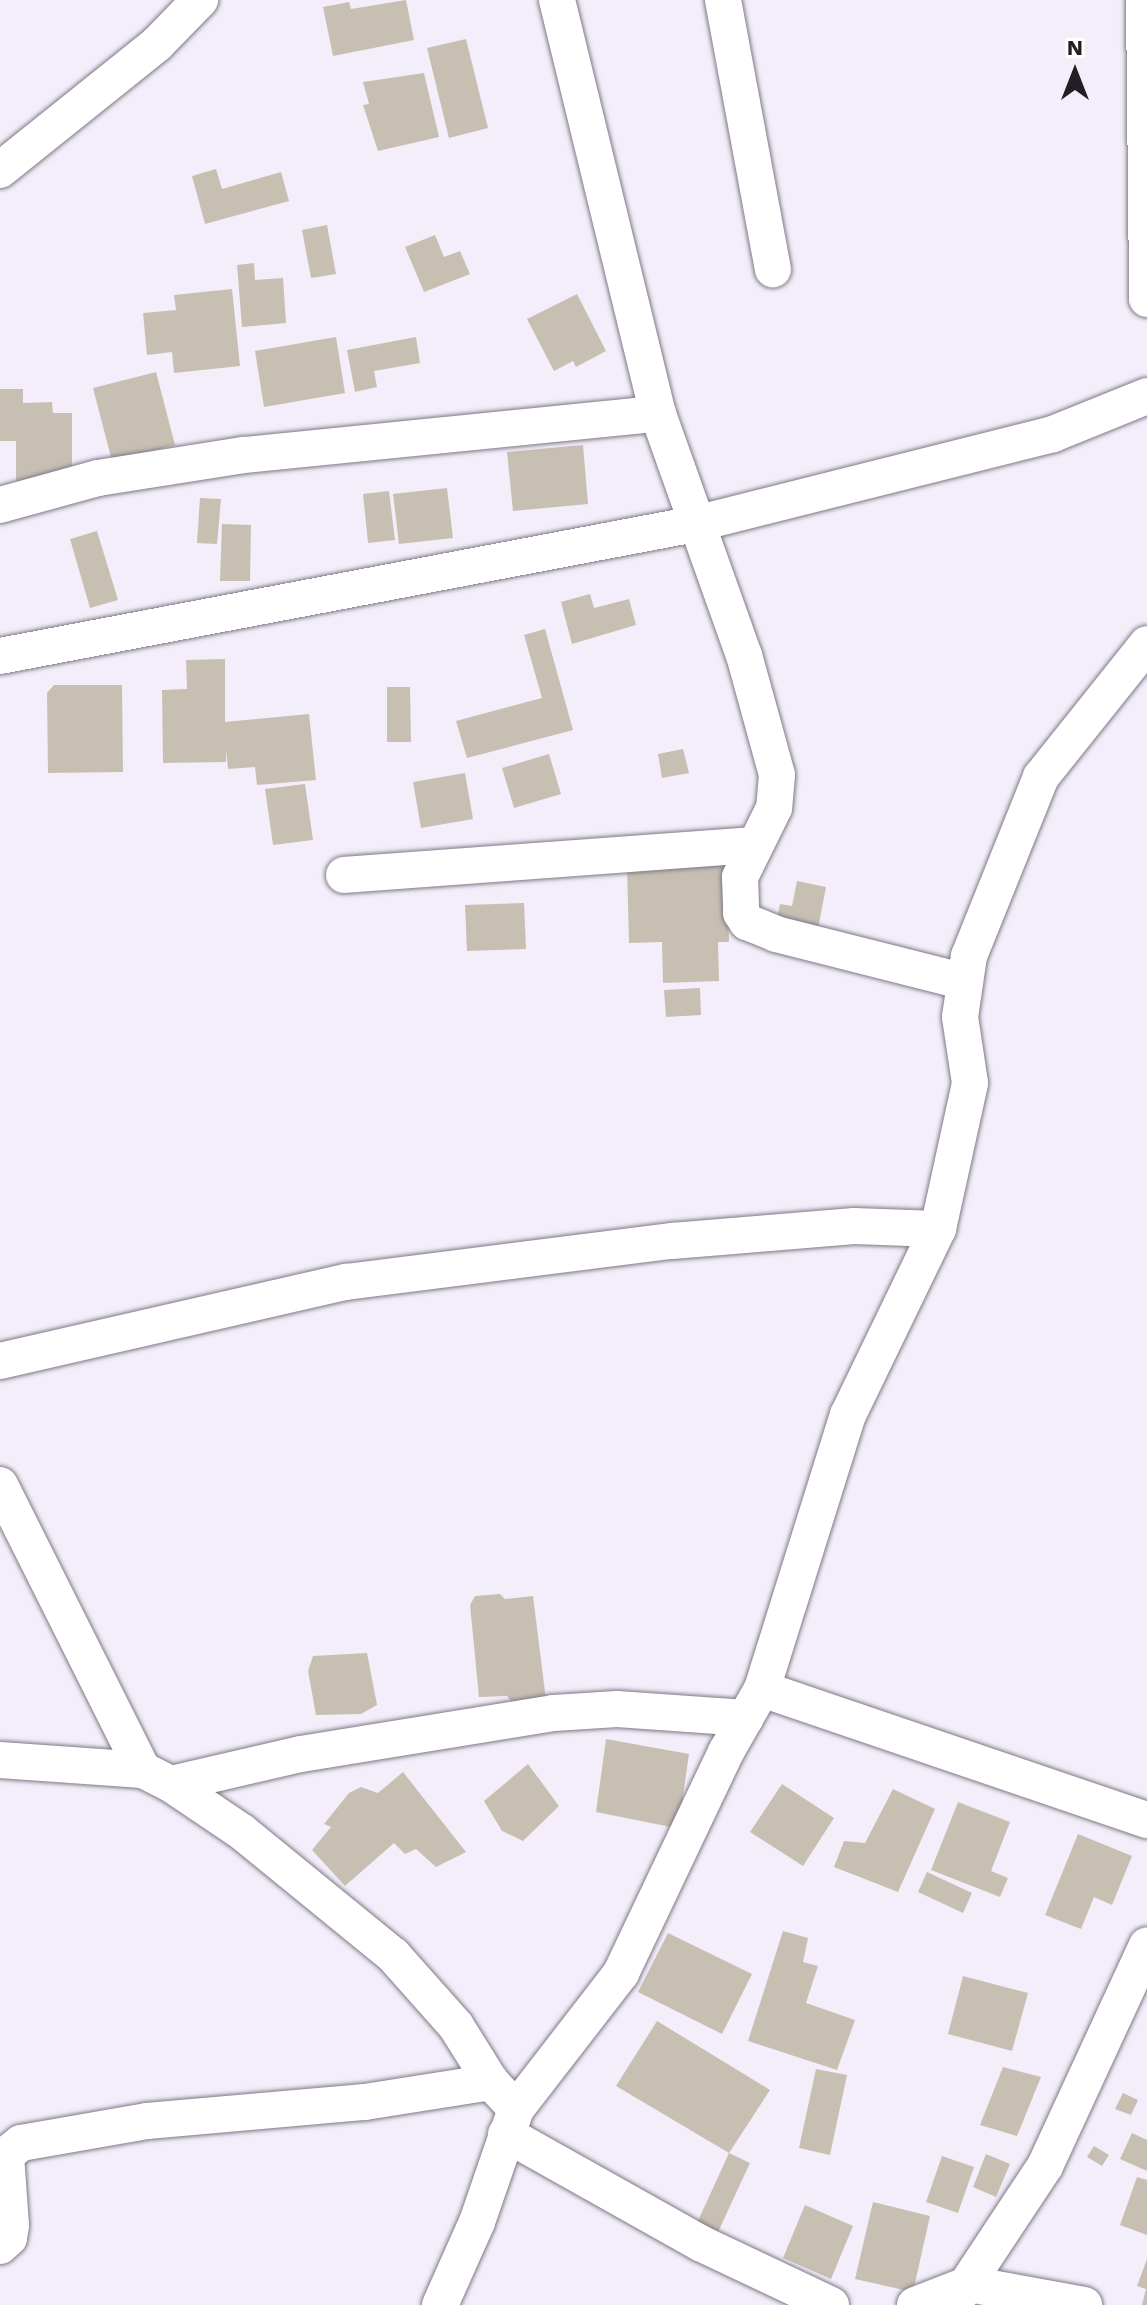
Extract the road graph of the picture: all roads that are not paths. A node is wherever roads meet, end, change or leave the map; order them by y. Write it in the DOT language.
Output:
graph roads {
  1 [pos="200,0"];
  2 [pos="557,0"];
  3 [pos="723,0"];
  4 [pos="1144,0"];
  5 [pos="0,170"];
  6 [pos="1145,188"];
  7 [pos="773,269"];
  8 [pos="1147,299"];
  9 [pos="1147,396"];
  10 [pos="658,414"];
  11 [pos="0,505"];
  12 [pos="695,524"];
  13 [pos="1147,644"];
  14 [pos="0,656"];
  15 [pos="754,845"];
  16 [pos="344,875"];
  17 [pos="962,981"];
  18 [pos="938,1229"];
  19 [pos="0,1361"];
  20 [pos="0,1485"];
  21 [pos="754,1704"];
  22 [pos="0,1760"];
  23 [pos="157,1777"];
  24 [pos="1147,1820"];
  25 [pos="1147,1945"];
  26 [pos="491,2082"];
  27 [pos="511,2121"];
  28 [pos="0,2246"];
  29 [pos="961,2294"];
  30 [pos="440,2305"];
  31 [pos="831,2305"];
  32 [pos="915,2305"];
  33 [pos="1084,2305"];
  1 -- 5 [label="street"];
  2 -- 10 [label="street"];
  3 -- 7 [label="street"];
  4 -- 6 [label="street"];
  6 -- 8 [label="street"];
  9 -- 12 [label="street"];
  10 -- 11 [label="street"];
  10 -- 12 [label="street"];
  12 -- 14 [label="street"];
  12 -- 15 [label="street"];
  13 -- 17 [label="street"];
  15 -- 16 [label="street"];
  15 -- 17 [label="street"];
  17 -- 18 [label="street"];
  18 -- 19 [label="street"];
  18 -- 21 [label="street"];
  20 -- 23 [label="street"];
  21 -- 23 [label="street"];
  21 -- 24 [label="street"];
  21 -- 27 [label="street"];
  22 -- 23 [label="street"];
  23 -- 26 [label="street"];
  25 -- 29 [label="street"];
  26 -- 27 [label="street"];
  26 -- 28 [label="street"];
  27 -- 30 [label="street"];
  27 -- 31 [label="street"];
  29 -- 32 [label="street"];
  29 -- 33 [label="street"];
}
